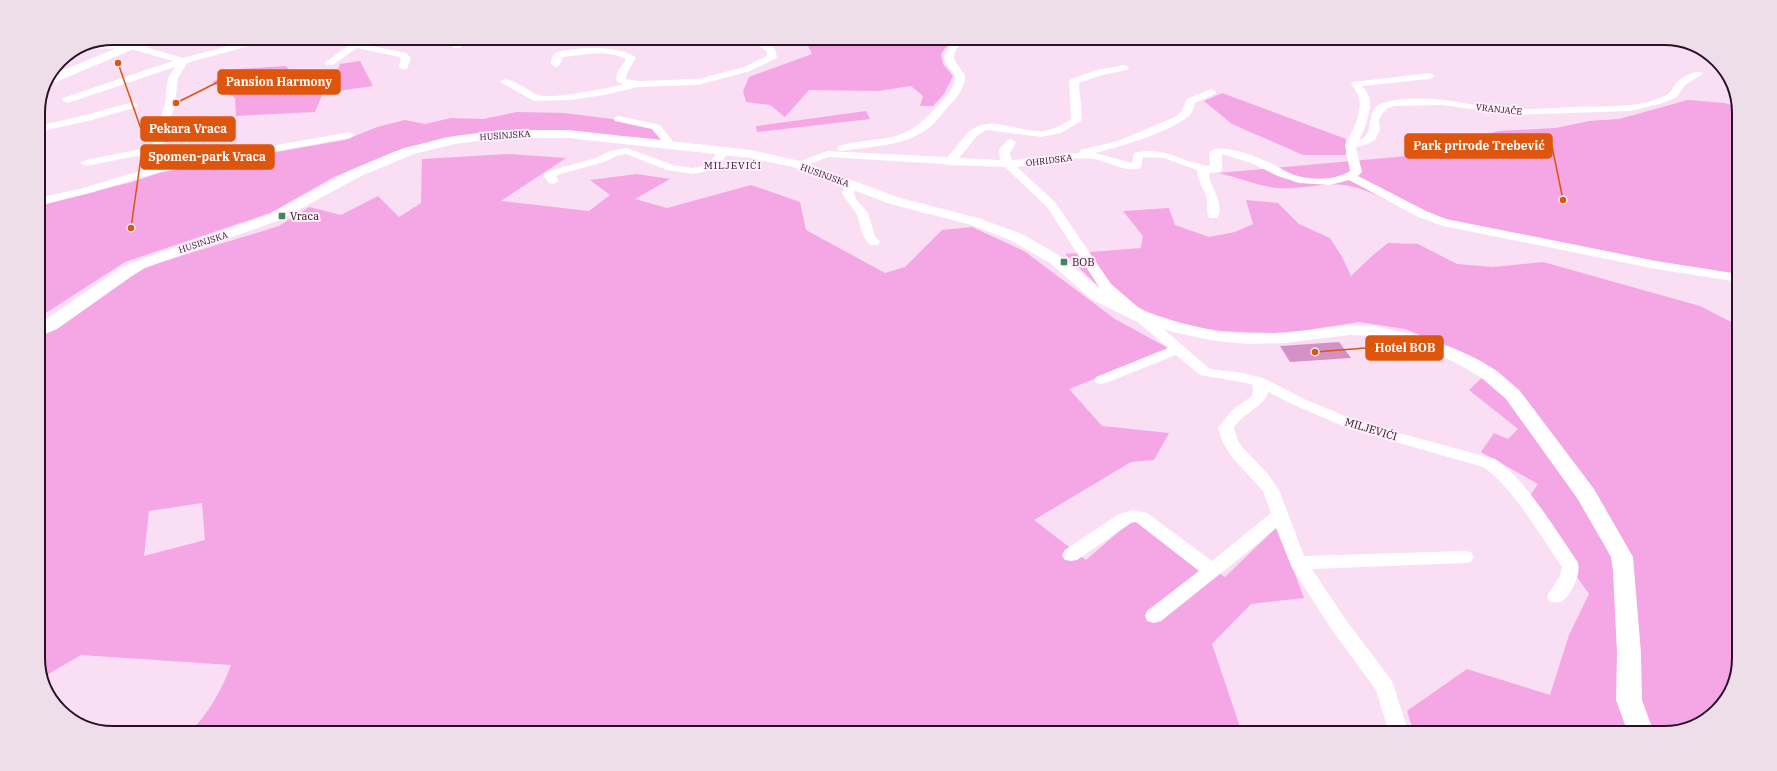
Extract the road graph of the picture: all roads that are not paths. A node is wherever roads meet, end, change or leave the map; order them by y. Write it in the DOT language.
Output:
graph roads {
  1 [pos="113,45"];
  2 [pos="134,45"];
  3 [pos="242,45"];
  4 [pos="356,45"];
  5 [pos="764,45"];
  6 [pos="956,45"];
  7 [pos="183,61"];
  8 [pos="330,63"];
  9 [pos="556,64"];
  10 [pos="404,66"];
  11 [pos="1124,68"];
  12 [pos="1698,74"];
  13 [pos="57,76"];
  14 [pos="1430,76"];
  15 [pos="505,82"];
  16 [pos="659,83"];
  17 [pos="639,84"];
  18 [pos="1211,92"];
  19 [pos="643,94"];
  20 [pos="67,100"];
  21 [pos="133,104"];
  22 [pos="619,118"];
  23 [pos="45,127"];
  24 [pos="350,135"];
  25 [pos="1011,142"];
  26 [pos="671,145"];
  27 [pos="1350,145"];
  28 [pos="156,149"];
  29 [pos="724,150"];
  30 [pos="827,154"];
  31 [pos="1066,156"];
  32 [pos="948,162"];
  33 [pos="86,163"];
  34 [pos="1008,164"];
  35 [pos="800,165"];
  36 [pos="159,169"];
  37 [pos="1203,173"];
  38 [pos="1351,177"];
  39 [pos="552,181"];
  40 [pos="851,184"];
  41 [pos="45,200"];
  42 [pos="1213,215"];
  43 [pos="874,242"];
  44 [pos="1732,277"];
  45 [pos="1138,316"];
  46 [pos="45,327"];
  47 [pos="1177,349"];
  48 [pos="1101,380"];
  49 [pos="1258,381"];
  50 [pos="1281,514"];
  51 [pos="1071,555"];
  52 [pos="1465,557"];
  53 [pos="1298,563"];
  54 [pos="1212,571"];
  55 [pos="1556,596"];
  56 [pos="1154,616"];
  57 [pos="1398,726"];
  58 [pos="1638,726"];
  1 -- 2 [label="street"];
  2 -- 7 [label="street"];
  2 -- 13 [label="main road"];
  3 -- 7 [label="street"];
  4 -- 8 [label="street"];
  4 -- 10 [label="street"];
  5 -- 16 [label="street"];
  6 -- 30 [label="street, OHRIDSKA"];
  7 -- 20 [label="street"];
  7 -- 28 [label="street"];
  9 -- 17 [label="street"];
  11 -- 32 [label="street"];
  12 -- 27 [label="street, VRANJAČE"];
  14 -- 27 [label="street"];
  15 -- 17 [label="street"];
  16 -- 17 [label="street"];
  16 -- 19 [label="street"];
  18 -- 31 [label="street"];
  21 -- 23 [label="street"];
  22 -- 26 [label="street"];
  24 -- 36 [label="street"];
  25 -- 34 [label="street"];
  26 -- 29 [label="main road, HUSINJSKA"];
  26 -- 46 [label="main road, HUSINJSKA"];
  27 -- 38 [label="street"];
  28 -- 33 [label="street"];
  28 -- 36 [label="street"];
  29 -- 35 [label="main road, HUSINJSKA"];
  29 -- 39 [label="street"];
  30 -- 32 [label="street, OHRIDSKA"];
  30 -- 35 [label="street, OHRIDSKA"];
  31 -- 34 [label="street, OHRIDSKA"];
  31 -- 37 [label="street, OHRIDSKA"];
  32 -- 34 [label="street, OHRIDSKA"];
  34 -- 45 [label="street, MILJEVIĆI"];
  35 -- 40 [label="main road, HUSINJSKA"];
  36 -- 41 [label="street"];
  37 -- 38 [label="street"];
  37 -- 42 [label="street"];
  38 -- 44 [label="street"];
  40 -- 43 [label="street"];
  40 -- 45 [label="main road, HUSINJSKA"];
  45 -- 47 [label="street, MILJEVIĆI"];
  45 -- 58 [label="main road, HUSINJSKA"];
  47 -- 48 [label="street"];
  47 -- 49 [label="street, MILJEVIĆI"];
  49 -- 50 [label="street"];
  49 -- 55 [label="street, MILJEVIĆI"];
  50 -- 53 [label="street"];
  50 -- 54 [label="street"];
  51 -- 54 [label="street"];
  52 -- 53 [label="street"];
  53 -- 57 [label="street"];
  54 -- 56 [label="street"];
}
